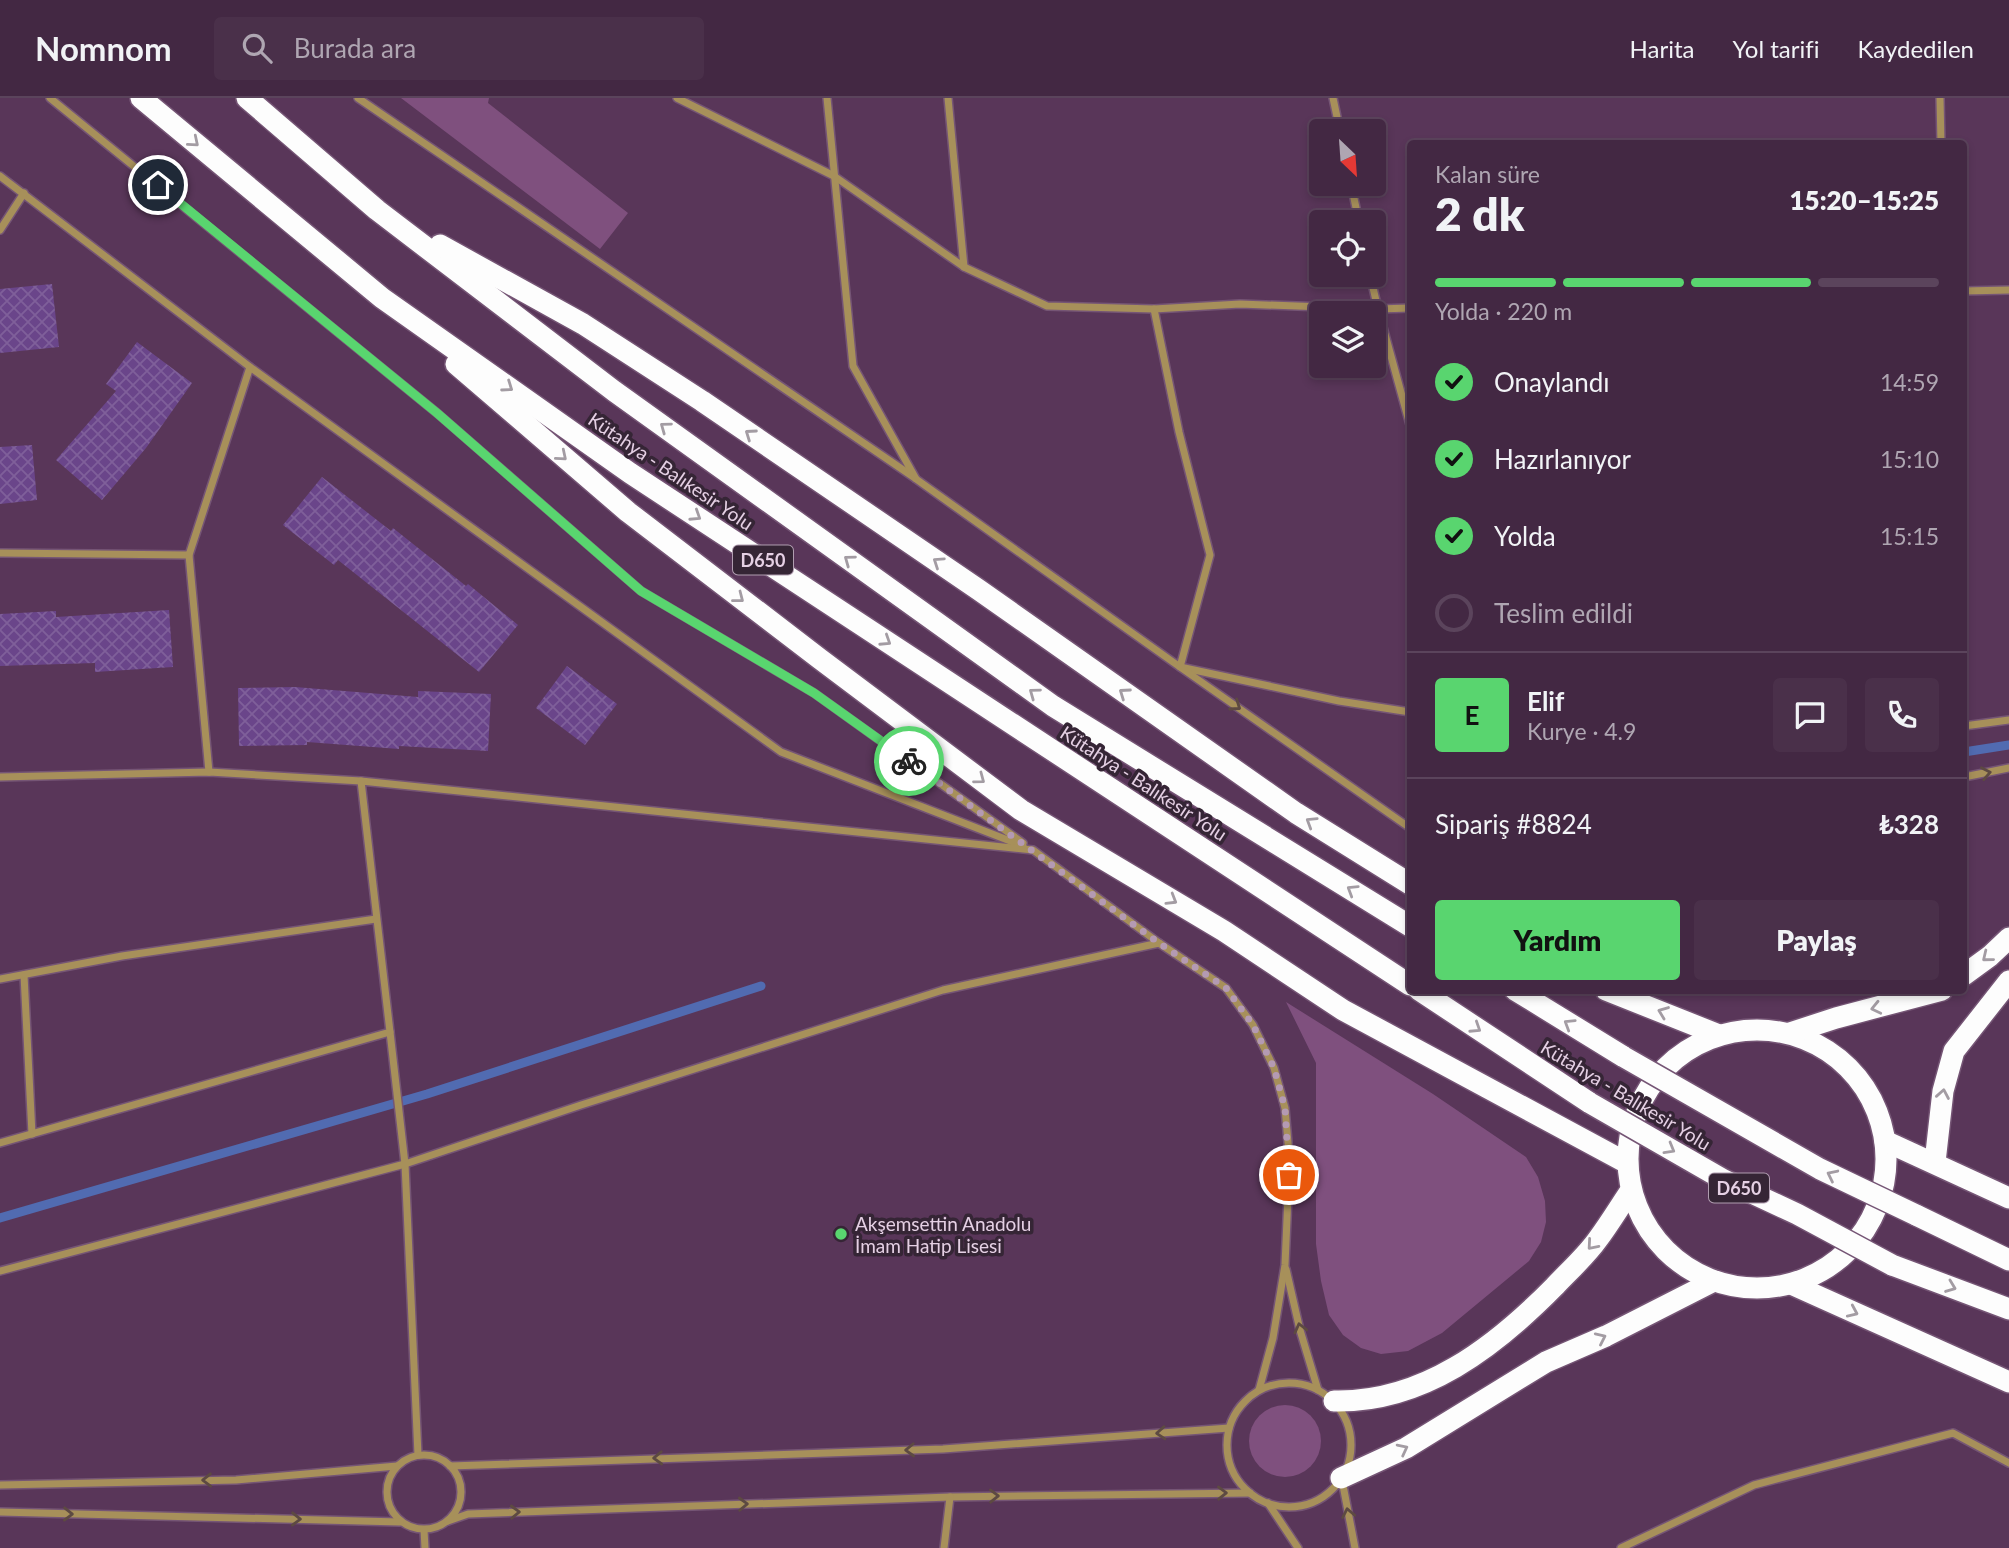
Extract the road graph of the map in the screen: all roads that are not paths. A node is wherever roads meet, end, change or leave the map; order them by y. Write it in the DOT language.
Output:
graph roads {
  1 [pos="51,98"];
  2 [pos="141,98"];
  3 [pos="247,98"];
  4 [pos="358,98"];
  5 [pos="677,98"];
  6 [pos="827,98"];
  7 [pos="948,98"];
  8 [pos="1333,98"];
  9 [pos="1940,98"];
  10 [pos="1337,119"];
  11 [pos="1941,140"];
  12 [pos="0,176"];
  13 [pos="834,176"];
  14 [pos="24,193"];
  15 [pos="377,210"];
  16 [pos="0,230"];
  17 [pos="964,267"];
  18 [pos="2009,290"];
  19 [pos="1967,291"];
  20 [pos="382,298"];
  21 [pos="1309,306"];
  22 [pos="1407,308"];
  23 [pos="1154,309"];
  24 [pos="1386,309"];
  25 [pos="1386,338"];
  26 [pos="250,367"];
  27 [pos="1407,414"];
  28 [pos="916,479"];
  29 [pos="0,553"];
  30 [pos="189,555"];
  31 [pos="1180,667"];
  32 [pos="1407,712"];
  33 [pos="2009,720"];
  34 [pos="1967,726"];
  35 [pos="2009,768"];
  36 [pos="209,772"];
  37 [pos="1967,776"];
  38 [pos="0,777"];
  39 [pos="361,781"];
  40 [pos="1407,826"];
  41 [pos="1033,850"];
  42 [pos="1407,882"];
  43 [pos="376,919"];
  44 [pos="1407,924"];
  45 [pos="2009,938"];
  46 [pos="1159,943"];
  47 [pos="1967,973"];
  48 [pos="24,975"];
  49 [pos="0,979"];
  50 [pos="2009,981"];
  51 [pos="1407,983"];
  52 [pos="1425,994"];
  53 [pos="1522,994"];
  54 [pos="1616,994"];
  55 [pos="1927,994"];
  56 [pos="390,1032"];
  57 [pos="1790,1033"];
  58 [pos="1719,1035"];
  59 [pos="32,1133"];
  60 [pos="1885,1141"];
  61 [pos="0,1143"];
  62 [pos="1935,1162"];
  63 [pos="1627,1163"];
  64 [pos="405,1164"];
  65 [pos="1631,1190"];
  66 [pos="2009,1198"];
  67 [pos="2009,1260"];
  68 [pos="1285,1265"];
  69 [pos="0,1271"];
  70 [pos="1714,1281"];
  71 [pos="1791,1284"];
  72 [pos="2009,1309"];
  73 [pos="2009,1382"];
  74 [pos="1259,1390"];
  75 [pos="1326,1395"];
  76 [pos="1229,1428"];
  77 [pos="418,1455"];
  78 [pos="2009,1463"];
  79 [pos="397,1466"];
  80 [pos="450,1466"];
  81 [pos="1342,1478"];
  82 [pos="0,1485"];
  83 [pos="1250,1493"];
  84 [pos="950,1497"];
  85 [pos="1268,1503"];
  86 [pos="0,1512"];
  87 [pos="448,1521"];
  88 [pos="400,1522"];
  89 [pos="424,1530"];
  90 [pos="425,1548"];
  91 [pos="944,1548"];
  92 [pos="1298,1548"];
  93 [pos="1355,1548"];
  94 [pos="1622,1548"];
  1 -- 41 [label="street"];
  2 -- 20 [label="highway, Kütahya - Balıkesir Yolu / D650, one-way"];
  3 -- 15 [label="highway, Kütahya - Balıkesir Yolu / D650"];
  4 -- 28 [label="street"];
  5 -- 13 [label="street"];
  6 -- 13 [label="street"];
  7 -- 17 [label="street"];
  8 -- 10 [label="street"];
  9 -- 11 [label="street"];
  12 -- 14 [label="street"];
  13 -- 17 [label="street"];
  13 -- 28 [label="street"];
  14 -- 16 [label="street"];
  14 -- 26 [label="street"];
  42 -- 15 [label="highway, one-way"];
  44 -- 15 [label="highway, Kütahya - Balıkesir Yolu / D650, one-way"];
  17 -- 23 [label="street"];
  18 -- 19 [label="street"];
  20 -- 51 [label="highway, Kütahya - Balıkesir Yolu / D650, one-way"];
  20 -- 63 [label="highway, one-way"];
  21 -- 23 [label="street"];
  22 -- 24 [label="street"];
  23 -- 31 [label="street"];
  25 -- 27 [label="street"];
  26 -- 30 [label="street"];
  26 -- 41 [label="street"];
  28 -- 31 [label="street"];
  29 -- 30 [label="street"];
  30 -- 36 [label="street"];
  31 -- 32 [label="street"];
  31 -- 40 [label="street, one-way"];
  33 -- 34 [label="street"];
  37 -- 35 [label="street, one-way"];
  36 -- 38 [label="street"];
  36 -- 39 [label="street"];
  39 -- 41 [label="street"];
  39 -- 43 [label="street"];
  41 -- 46 [label="street"];
  43 -- 48 [label="street"];
  43 -- 56 [label="street"];
  45 -- 47 [label="highway, one-way"];
  46 -- 64 [label="street"];
  46 -- 68 [label="street"];
  48 -- 49 [label="street"];
  48 -- 59 [label="street"];
  62 -- 50 [label="highway, one-way"];
  52 -- 72 [label="highway, Kütahya - Balıkesir Yolu / D650, one-way, bridge"];
  67 -- 53 [label="highway, Kütahya - Balıkesir Yolu, one-way, bridge"];
  58 -- 54 [label="highway, one-way"];
  55 -- 57 [label="highway, one-way"];
  56 -- 59 [label="street"];
  56 -- 64 [label="street"];
  57 -- 58 [label="highway"];
  57 -- 60 [label="highway"];
  58 -- 63 [label="highway"];
  59 -- 61 [label="street"];
  60 -- 62 [label="highway"];
  60 -- 71 [label="highway"];
  62 -- 66 [label="highway"];
  63 -- 65 [label="highway"];
  64 -- 69 [label="street"];
  64 -- 77 [label="street"];
  65 -- 70 [label="highway"];
  65 -- 75 [label="highway, one-way"];
  68 -- 74 [label="street"];
  75 -- 68 [label="street, one-way"];
  70 -- 71 [label="highway"];
  81 -- 70 [label="highway, one-way"];
  71 -- 73 [label="highway, one-way"];
  74 -- 75 [label="street"];
  74 -- 76 [label="street"];
  75 -- 81 [label="street"];
  76 -- 80 [label="street, one-way"];
  76 -- 83 [label="street"];
  77 -- 79 [label="street"];
  77 -- 80 [label="street"];
  78 -- 94 [label="street"];
  79 -- 82 [label="street, one-way"];
  79 -- 88 [label="street"];
  80 -- 87 [label="street"];
  81 -- 85 [label="street"];
  93 -- 81 [label="street, one-way"];
  84 -- 83 [label="street, one-way"];
  83 -- 85 [label="street"];
  87 -- 84 [label="street, one-way"];
  84 -- 91 [label="street"];
  85 -- 92 [label="street"];
  86 -- 88 [label="street, one-way"];
  87 -- 89 [label="street"];
  88 -- 89 [label="street"];
  89 -- 90 [label="street"];
}
